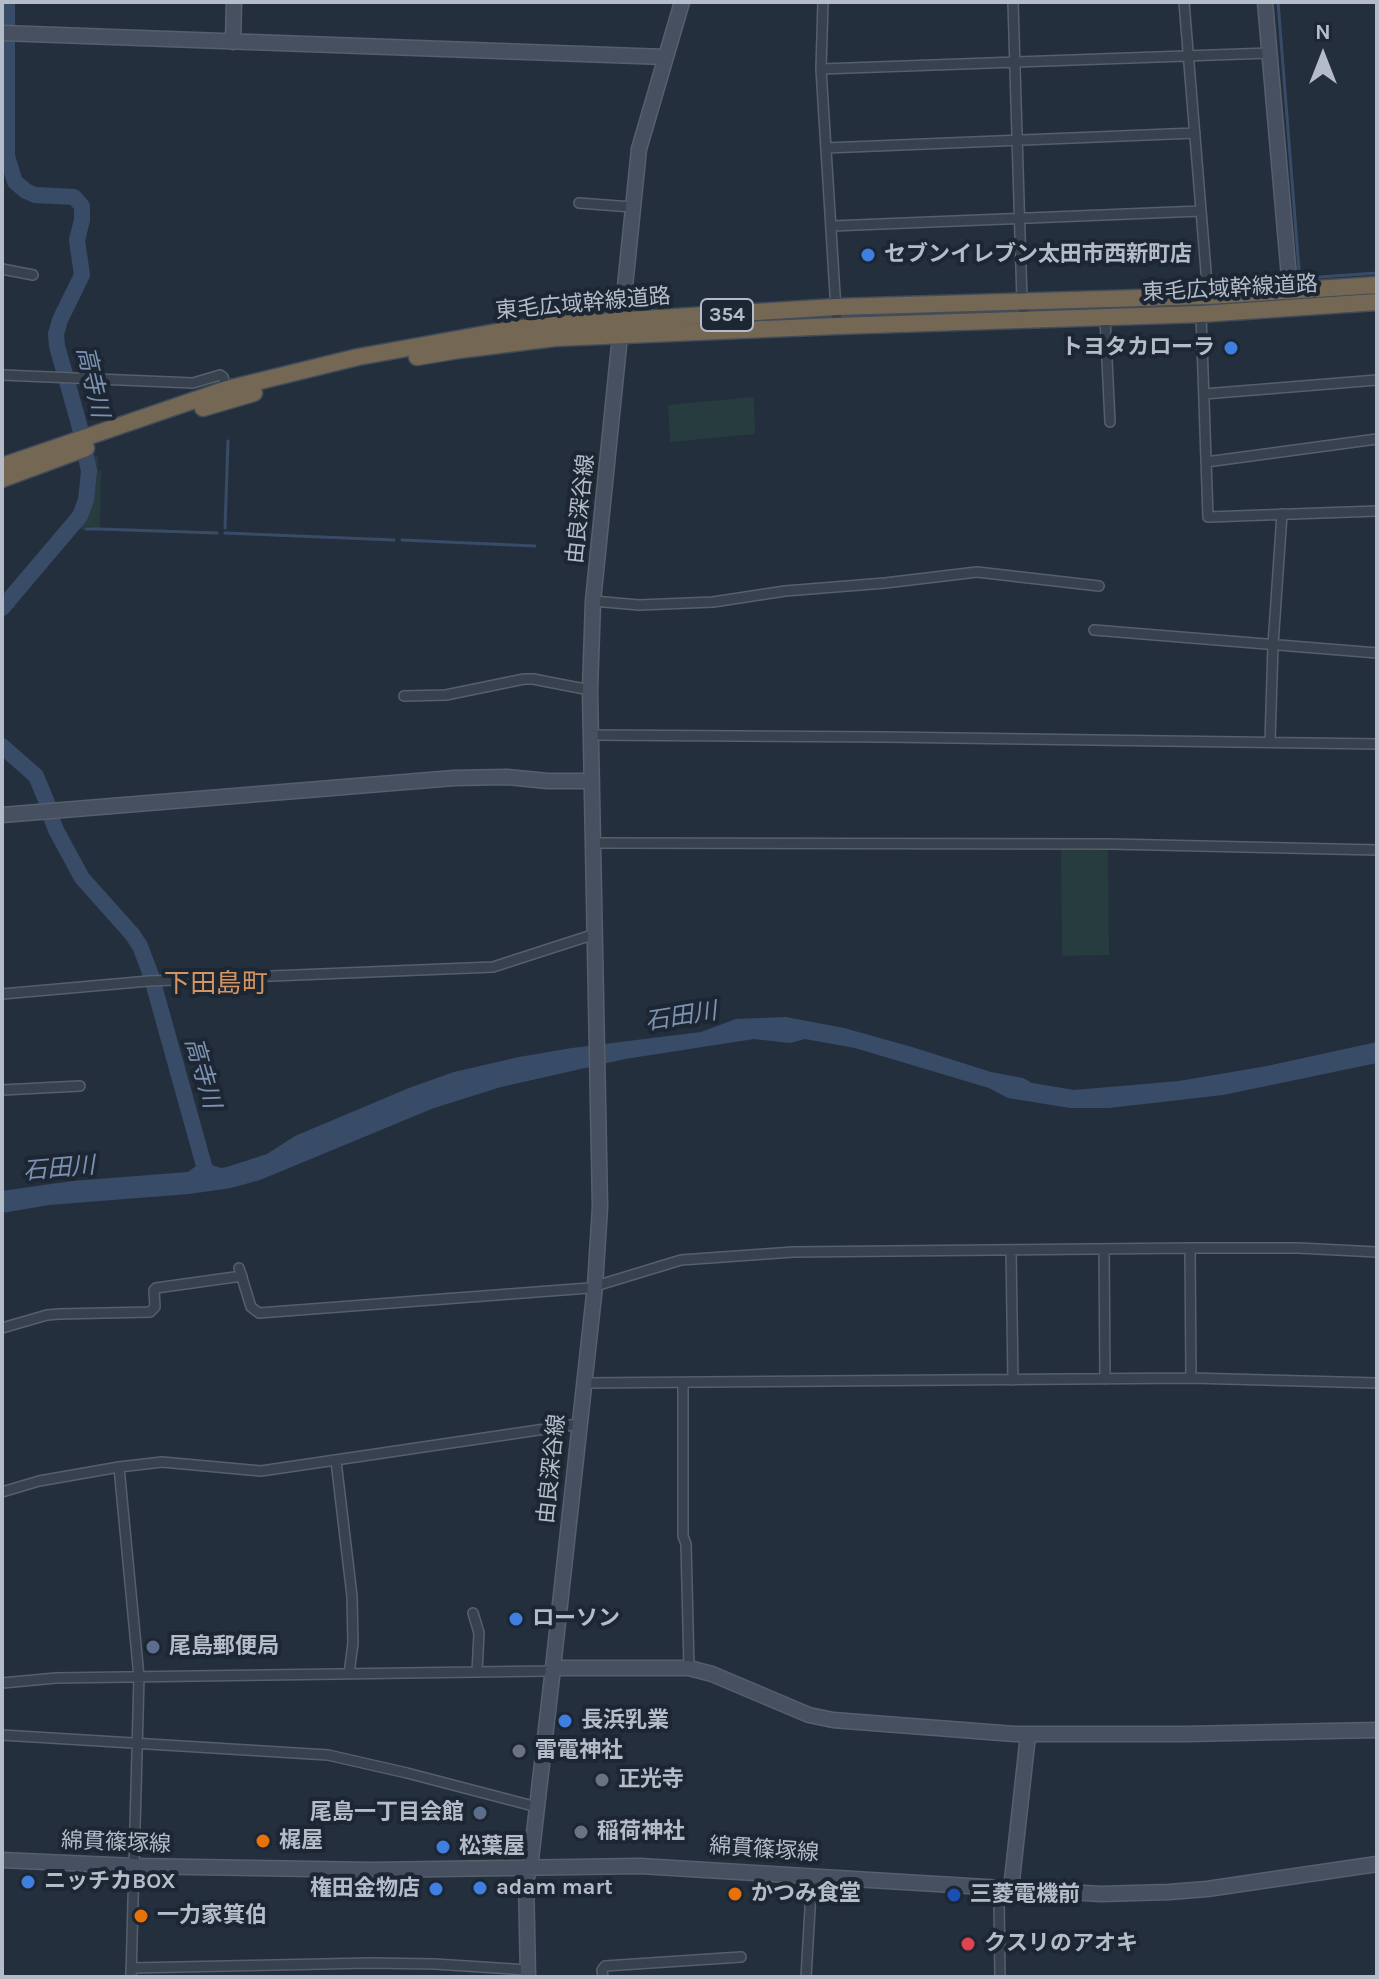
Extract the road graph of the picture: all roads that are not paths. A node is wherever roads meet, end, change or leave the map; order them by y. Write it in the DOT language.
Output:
graph roads {
  1 [pos="234,2"];
  2 [pos="682,2"];
  3 [pos="823,2"];
  4 [pos="1013,2"];
  5 [pos="1184,2"];
  6 [pos="1265,2"];
  7 [pos="2,33"];
  8 [pos="233,42"];
  9 [pos="1269,53"];
  10 [pos="665,57"];
  11 [pos="1188,57"];
  12 [pos="1014,63"];
  13 [pos="821,69"];
  14 [pos="1195,133"];
  15 [pos="1017,141"];
  16 [pos="826,148"];
  17 [pos="579,203"];
  18 [pos="632,207"];
  19 [pos="1201,211"];
  20 [pos="1019,219"];
  21 [pos="832,226"];
  22 [pos="2,269"];
  23 [pos="33,275"];
  24 [pos="1377,285"];
  25 [pos="1208,296"];
  26 [pos="1291,300"];
  27 [pos="1022,301"];
  28 [pos="1377,302"];
  29 [pos="836,307"];
  30 [pos="1201,314"];
  31 [pos="1105,318"];
  32 [pos="1026,321"];
  33 [pos="837,326"];
  34 [pos="622,329"];
  35 [pos="2,375"];
  36 [pos="1377,380"];
  37 [pos="227,389"];
  38 [pos="1204,394"];
  39 [pos="1110,422"];
  40 [pos="1377,439"];
  41 [pos="84,443"];
  42 [pos="1206,462"];
  43 [pos="2,466"];
  44 [pos="2,479"];
  45 [pos="1377,511"];
  46 [pos="1282,514"];
  47 [pos="1099,586"];
  48 [pos="593,601"];
  49 [pos="1094,630"];
  50 [pos="1273,645"];
  51 [pos="1377,653"];
  52 [pos="590,690"];
  53 [pos="404,696"];
  54 [pos="592,735"];
  55 [pos="1270,742"];
  56 [pos="1377,744"];
  57 [pos="592,781"];
  58 [pos="2,815"];
  59 [pos="594,843"];
  60 [pos="1377,850"];
  61 [pos="595,934"];
  62 [pos="2,994"];
  63 [pos="80,1086"];
  64 [pos="2,1090"];
  65 [pos="1190,1248"];
  66 [pos="1104,1249"];
  67 [pos="1011,1250"];
  68 [pos="1377,1252"];
  69 [pos="595,1286"];
  70 [pos="2,1328"];
  71 [pos="1191,1378"];
  72 [pos="1105,1379"];
  73 [pos="1013,1380"];
  74 [pos="584,1383"];
  75 [pos="683,1383"];
  76 [pos="1377,1383"];
  77 [pos="579,1424"];
  78 [pos="336,1461"];
  79 [pos="119,1467"];
  80 [pos="2,1492"];
  81 [pos="473,1613"];
  82 [pos="553,1668"];
  83 [pos="689,1668"];
  84 [pos="477,1672"];
  85 [pos="349,1674"];
  86 [pos="139,1677"];
  87 [pos="2,1683"];
  88 [pos="1377,1730"];
  89 [pos="2,1735"];
  90 [pos="1028,1735"];
  91 [pos="137,1744"];
  92 [pos="537,1807"];
  93 [pos="2,1860"];
  94 [pos="1377,1864"];
  95 [pos="134,1866"];
  96 [pos="530,1868"];
  97 [pos="812,1875"];
  98 [pos="1011,1889"];
  99 [pos="741,1957"];
  100 [pos="131,1972"];
  101 [pos="528,1974"];
  102 [pos="603,1977"];
  103 [pos="806,1977"];
  104 [pos="1000,1977"];
  1 -- 8 [label="main road"];
  2 -- 10 [label="main road, 由良深谷線"];
  3 -- 13 [label="street"];
  4 -- 12 [label="street"];
  5 -- 11 [label="street"];
  6 -- 9 [label="main road"];
  7 -- 8 [label="main road"];
  8 -- 10 [label="main road"];
  9 -- 11 [label="street"];
  9 -- 26 [label="main road"];
  10 -- 18 [label="main road, 由良深谷線"];
  11 -- 12 [label="street"];
  11 -- 14 [label="street"];
  12 -- 13 [label="street"];
  12 -- 15 [label="street"];
  13 -- 16 [label="street"];
  14 -- 15 [label="street"];
  14 -- 19 [label="street"];
  15 -- 16 [label="street"];
  15 -- 20 [label="street"];
  16 -- 21 [label="street"];
  17 -- 18 [label="street"];
  18 -- 34 [label="main road, 由良深谷線"];
  19 -- 20 [label="street"];
  19 -- 25 [label="street"];
  20 -- 21 [label="street"];
  20 -- 27 [label="street"];
  21 -- 29 [label="street"];
  22 -- 23 [label="street"];
  24 -- 26 [label="highway, 東毛広域幹線道路 / 354"];
  25 -- 26 [label="highway, 東毛広域幹線道路 / 354"];
  25 -- 27 [label="highway, 東毛広域幹線道路 / 354"];
  26 -- 28 [label="highway, 東毛広域幹線道路 / 354"];
  26 -- 30 [label="highway, 東毛広域幹線道路 / 354"];
  27 -- 29 [label="highway, 東毛広域幹線道路 / 354"];
  27 -- 32 [label="street"];
  29 -- 33 [label="street"];
  29 -- 34 [label="highway, 東毛広域幹線道路 / 354"];
  30 -- 31 [label="highway, 東毛広域幹線道路 / 354"];
  30 -- 38 [label="street"];
  31 -- 32 [label="highway, 東毛広域幹線道路 / 354"];
  31 -- 39 [label="street"];
  32 -- 33 [label="highway, 東毛広域幹線道路 / 354"];
  33 -- 34 [label="highway, 東毛広域幹線道路 / 354"];
  34 -- 37 [label="highway, 東毛広域幹線道路 / 354"];
  34 -- 41 [label="highway, 東毛広域幹線道路 / 354"];
  34 -- 48 [label="main road, 由良深谷線"];
  35 -- 37 [label="street"];
  36 -- 38 [label="street"];
  37 -- 41 [label="highway, 東毛広域幹線道路 / 354"];
  38 -- 42 [label="street"];
  40 -- 42 [label="street"];
  41 -- 43 [label="highway, 東毛広域幹線道路 / 354"];
  41 -- 44 [label="highway, 東毛広域幹線道路 / 354"];
  42 -- 46 [label="street"];
  45 -- 46 [label="street"];
  46 -- 50 [label="street"];
  47 -- 48 [label="street"];
  48 -- 52 [label="main road, 由良深谷線"];
  49 -- 50 [label="street"];
  50 -- 51 [label="street"];
  50 -- 55 [label="street"];
  52 -- 53 [label="street"];
  52 -- 54 [label="main road, 由良深谷線"];
  54 -- 55 [label="street"];
  54 -- 57 [label="main road, 由良深谷線"];
  55 -- 56 [label="street"];
  57 -- 58 [label="main road"];
  57 -- 59 [label="main road, 由良深谷線"];
  59 -- 60 [label="street"];
  59 -- 61 [label="main road, 由良深谷線"];
  61 -- 62 [label="street"];
  61 -- 69 [label="main road, 由良深谷線"];
  63 -- 64 [label="street"];
  65 -- 66 [label="street"];
  65 -- 68 [label="street"];
  65 -- 71 [label="street"];
  66 -- 67 [label="street"];
  66 -- 72 [label="street"];
  67 -- 69 [label="street"];
  67 -- 73 [label="street"];
  69 -- 70 [label="street"];
  69 -- 74 [label="main road, 由良深谷線"];
  71 -- 72 [label="street"];
  71 -- 76 [label="street"];
  72 -- 73 [label="street"];
  73 -- 75 [label="street"];
  74 -- 75 [label="street"];
  74 -- 77 [label="main road, 由良深谷線"];
  75 -- 83 [label="street"];
  77 -- 78 [label="street"];
  77 -- 82 [label="main road, 由良深谷線"];
  78 -- 79 [label="street"];
  78 -- 85 [label="street"];
  79 -- 80 [label="street"];
  79 -- 86 [label="street"];
  81 -- 84 [label="street"];
  82 -- 83 [label="main road"];
  82 -- 84 [label="street"];
  82 -- 92 [label="main road, 由良深谷線"];
  83 -- 90 [label="main road"];
  84 -- 85 [label="street"];
  85 -- 86 [label="street"];
  86 -- 87 [label="street"];
  86 -- 91 [label="street"];
  88 -- 90 [label="main road"];
  89 -- 91 [label="street"];
  90 -- 98 [label="main road"];
  91 -- 92 [label="street"];
  91 -- 95 [label="street"];
  92 -- 96 [label="main road, 由良深谷線"];
  93 -- 95 [label="main road, 綿貫篠塚線"];
  94 -- 98 [label="main road, 綿貫篠塚線"];
  95 -- 96 [label="main road, 綿貫篠塚線"];
  95 -- 100 [label="street"];
  96 -- 97 [label="main road, 綿貫篠塚線"];
  96 -- 101 [label="main road, 由良深谷線"];
  97 -- 98 [label="main road, 綿貫篠塚線"];
  97 -- 103 [label="street"];
  98 -- 104 [label="street"];
  99 -- 102 [label="street"];
  100 -- 101 [label="street"];
}
